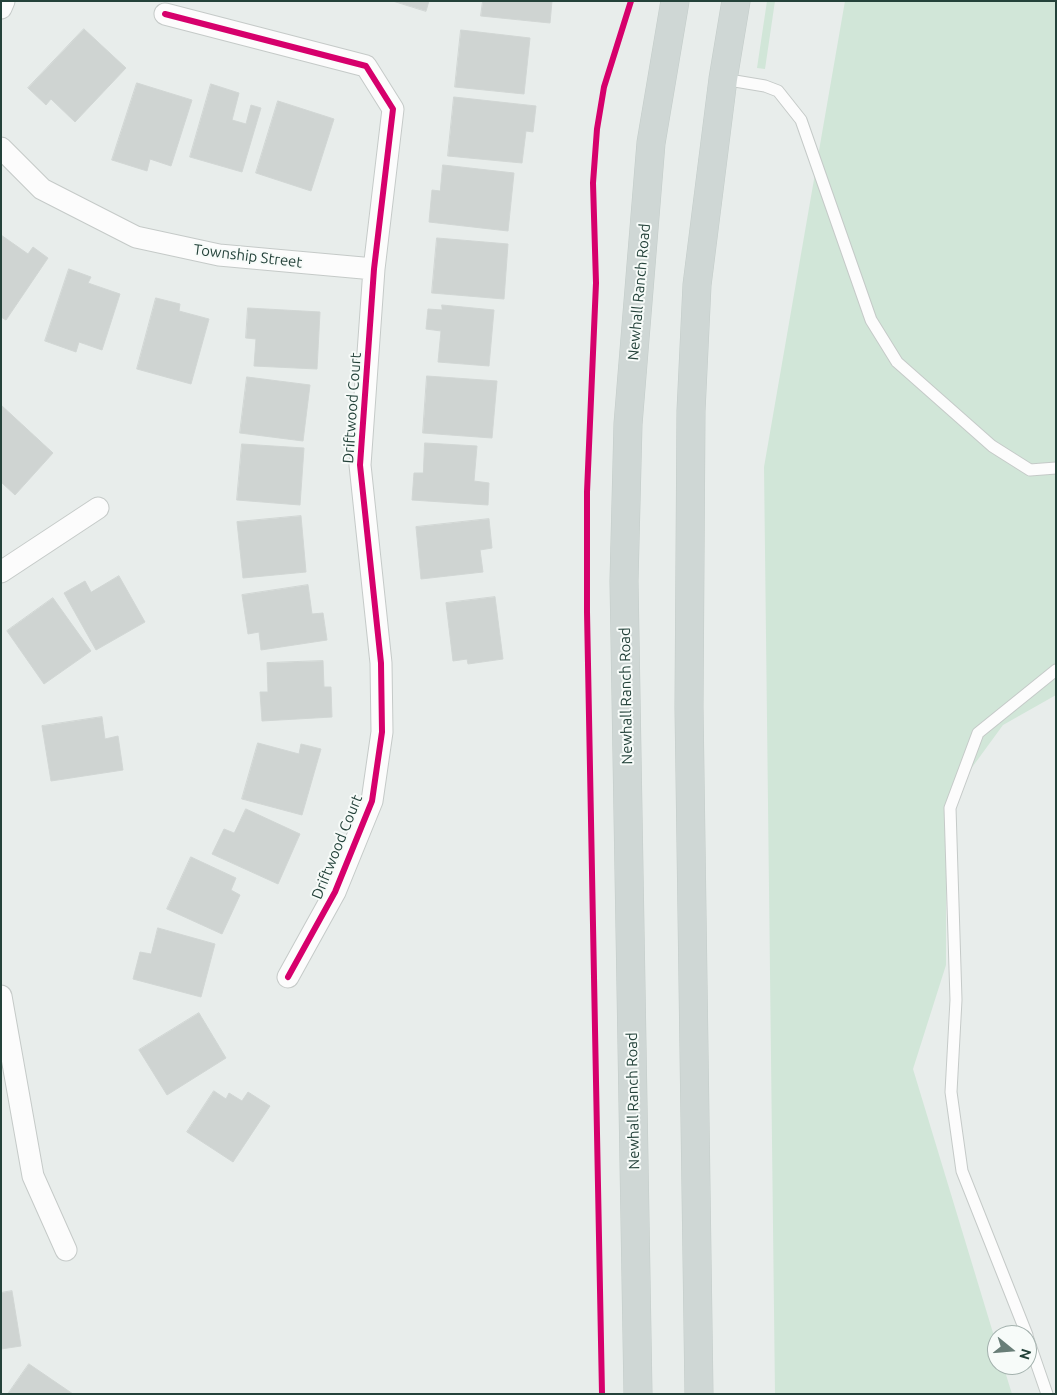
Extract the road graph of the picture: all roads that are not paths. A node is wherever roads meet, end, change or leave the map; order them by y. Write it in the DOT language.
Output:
graph roads {
  1 [pos="4,1"];
  2 [pos="675,1"];
  3 [pos="736,1"];
  4 [pos="1,8"];
  5 [pos="165,14"];
  6 [pos="723,79"];
  7 [pos="1,148"];
  8 [pos="374,269"];
  9 [pos="1056,468"];
  10 [pos="98,508"];
  11 [pos="1,572"];
  12 [pos="1056,670"];
  13 [pos="288,977"];
  14 [pos="1,996"];
  15 [pos="66,1250"];
  16 [pos="1023,1325"];
  17 [pos="1037,1364"];
  18 [pos="638,1394"];
  19 [pos="699,1394"];
  20 [pos="1047,1394"];
  1 -- 4 [label="street"];
  2 -- 18 [label="main road, Newhall Ranch Road"];
  3 -- 6 [label="main road"];
  5 -- 8 [label="street, Driftwood Court"];
  6 -- 9 [label="lane"];
  6 -- 19 [label="main road"];
  7 -- 8 [label="street, Township Street"];
  8 -- 13 [label="street, Driftwood Court"];
  10 -- 11 [label="street"];
  12 -- 16 [label="lane"];
  14 -- 15 [label="street"];
  17 -- 20 [label="lane"];
}
